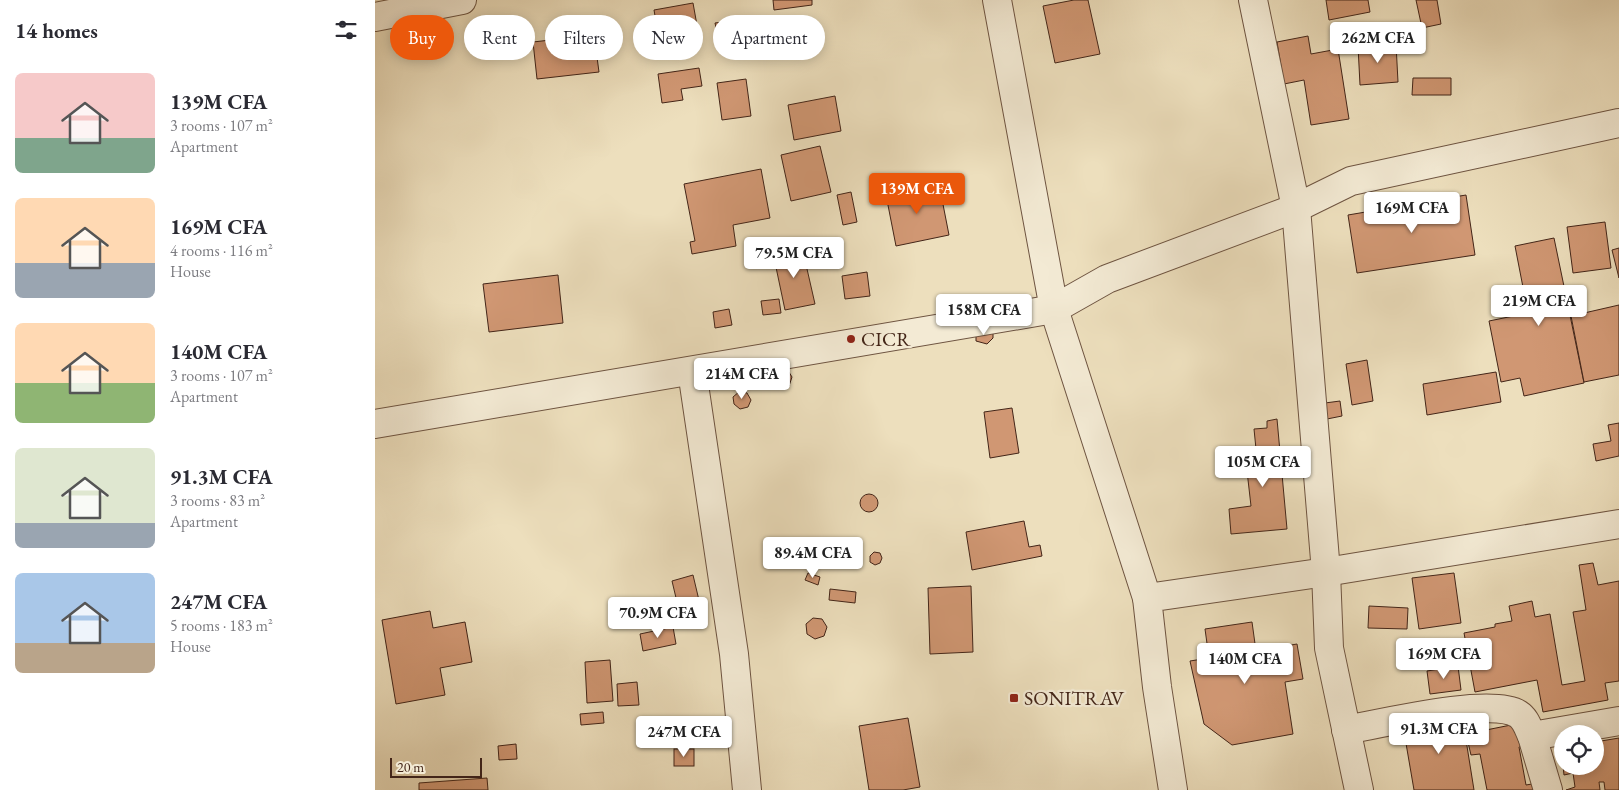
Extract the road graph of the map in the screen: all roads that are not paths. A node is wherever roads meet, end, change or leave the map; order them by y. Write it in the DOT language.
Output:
graph roads {
  1 [pos="462,0"];
  2 [pos="997,0"];
  3 [pos="1253,0"];
  4 [pos="375,17"];
  5 [pos="1619,123"];
  6 [pos="1296,208"];
  7 [pos="1053,309"];
  8 [pos="692,371"];
  9 [pos="375,424"];
  10 [pos="1619,524"];
  11 [pos="1326,572"];
  12 [pos="1147,598"];
  13 [pos="1619,720"];
  14 [pos="1346,730"];
  15 [pos="1531,736"];
  16 [pos="747,790"];
  17 [pos="1173,790"];
  18 [pos="1359,790"];
  19 [pos="1548,790"];
  1 -- 4 [label="street"];
  2 -- 7 [label="street"];
  3 -- 6 [label="street"];
  5 -- 6 [label="street"];
  6 -- 7 [label="street"];
  6 -- 11 [label="street"];
  7 -- 8 [label="street"];
  7 -- 12 [label="street"];
  8 -- 9 [label="street"];
  8 -- 16 [label="street"];
  10 -- 11 [label="street"];
  11 -- 12 [label="street"];
  11 -- 14 [label="street"];
  12 -- 17 [label="street"];
  13 -- 15 [label="street"];
  14 -- 15 [label="street"];
  14 -- 18 [label="street"];
  15 -- 19 [label="street"];
}
